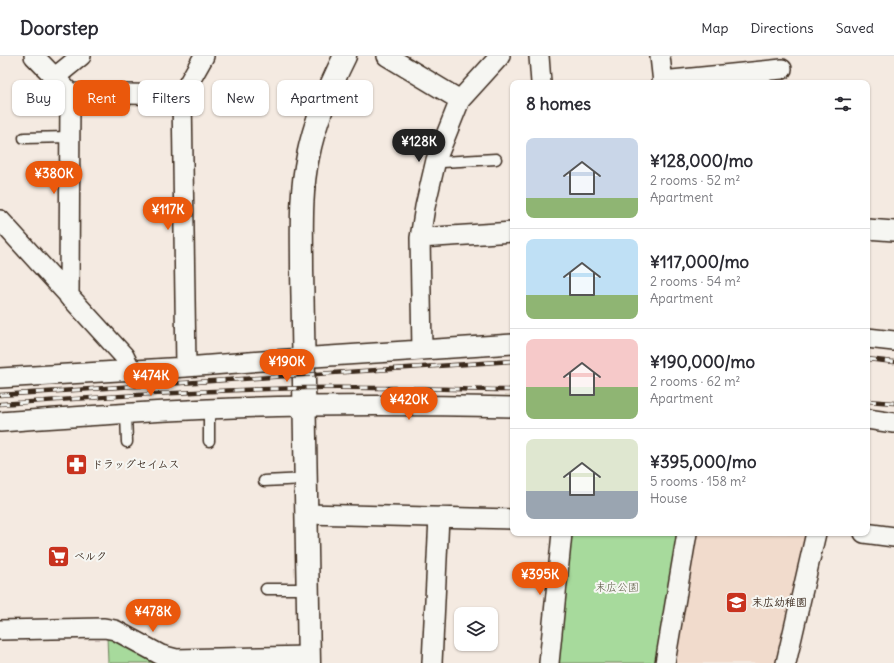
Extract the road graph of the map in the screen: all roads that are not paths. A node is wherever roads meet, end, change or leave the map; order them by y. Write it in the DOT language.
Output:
graph roads {
  1 [pos="34,56"];
  2 [pos="81,56"];
  3 [pos="204,56"];
  4 [pos="345,56"];
  5 [pos="387,56"];
  6 [pos="500,56"];
  7 [pos="539,56"];
  8 [pos="660,56"];
  9 [pos="783,69"];
  10 [pos="54,78"];
  11 [pos="190,80"];
  12 [pos="541,80"];
  13 [pos="663,80"];
  14 [pos="681,80"];
  15 [pos="70,93"];
  16 [pos="138,94"];
  17 [pos="460,100"];
  18 [pos="182,116"];
  19 [pos="70,137"];
  20 [pos="24,138"];
  21 [pos="496,159"];
  22 [pos="436,160"];
  23 [pos="0,220"];
  24 [pos="870,229"];
  25 [pos="894,231"];
  26 [pos="510,232"];
  27 [pos="420,238"];
  28 [pos="69,297"];
  29 [pos="870,338"];
  30 [pos="894,341"];
  31 [pos="510,344"];
  32 [pos="422,350"];
  33 [pos="304,358"];
  34 [pos="186,367"];
  35 [pos="132,370"];
  36 [pos="0,378"];
  37 [pos="304,406"];
  38 [pos="510,407"];
  39 [pos="209,409"];
  40 [pos="126,413"];
  41 [pos="870,420"];
  42 [pos="0,422"];
  43 [pos="894,424"];
  44 [pos="209,441"];
  45 [pos="127,442"];
  46 [pos="306,479"];
  47 [pos="264,480"];
  48 [pos="306,514"];
  49 [pos="439,517"];
  50 [pos="510,519"];
  51 [pos="870,534"];
  52 [pos="562,536"];
  53 [pos="686,536"];
  54 [pos="815,536"];
  55 [pos="894,537"];
  56 [pos="266,589"];
  57 [pos="308,589"];
  58 [pos="0,630"];
  59 [pos="161,659"];
  60 [pos="309,659"];
  61 [pos="247,660"];
  62 [pos="432,663"];
  63 [pos="549,663"];
  64 [pos="665,663"];
  65 [pos="786,663"];
  1 -- 10 [label="street"];
  2 -- 10 [label="street"];
  3 -- 11 [label="street"];
  4 -- 33 [label="street"];
  5 -- 17 [label="street"];
  6 -- 17 [label="street"];
  7 -- 12 [label="street"];
  8 -- 13 [label="street"];
  9 -- 14 [label="street"];
  10 -- 15 [label="street"];
  15 -- 16 [label="street"];
  15 -- 19 [label="street"];
  17 -- 22 [label="street"];
  18 -- 34 [label="street"];
  19 -- 20 [label="lane"];
  19 -- 28 [label="street"];
  21 -- 22 [label="lane"];
  22 -- 27 [label="street"];
  23 -- 28 [label="street"];
  24 -- 25 [label="street"];
  26 -- 27 [label="street"];
  27 -- 32 [label="street"];
  28 -- 35 [label="street"];
  29 -- 30 [label="street"];
  31 -- 32 [label="street"];
  32 -- 33 [label="street"];
  33 -- 34 [label="street"];
  33 -- 37 [label="street"];
  34 -- 35 [label="street"];
  35 -- 36 [label="street"];
  37 -- 38 [label="street"];
  37 -- 39 [label="street"];
  37 -- 46 [label="street"];
  39 -- 40 [label="street"];
  39 -- 44 [label="lane"];
  40 -- 42 [label="street"];
  40 -- 45 [label="lane"];
  41 -- 43 [label="street"];
  46 -- 47 [label="lane"];
  46 -- 48 [label="street"];
  48 -- 49 [label="street"];
  48 -- 57 [label="street"];
  49 -- 50 [label="street"];
  49 -- 62 [label="street"];
  51 -- 55 [label="street"];
  52 -- 63 [label="street"];
  53 -- 64 [label="street"];
  54 -- 65 [label="street"];
  56 -- 57 [label="lane"];
  57 -- 60 [label="street"];
  58 -- 59 [label="street"];
  59 -- 61 [label="street"];
  60 -- 61 [label="street"];
}
